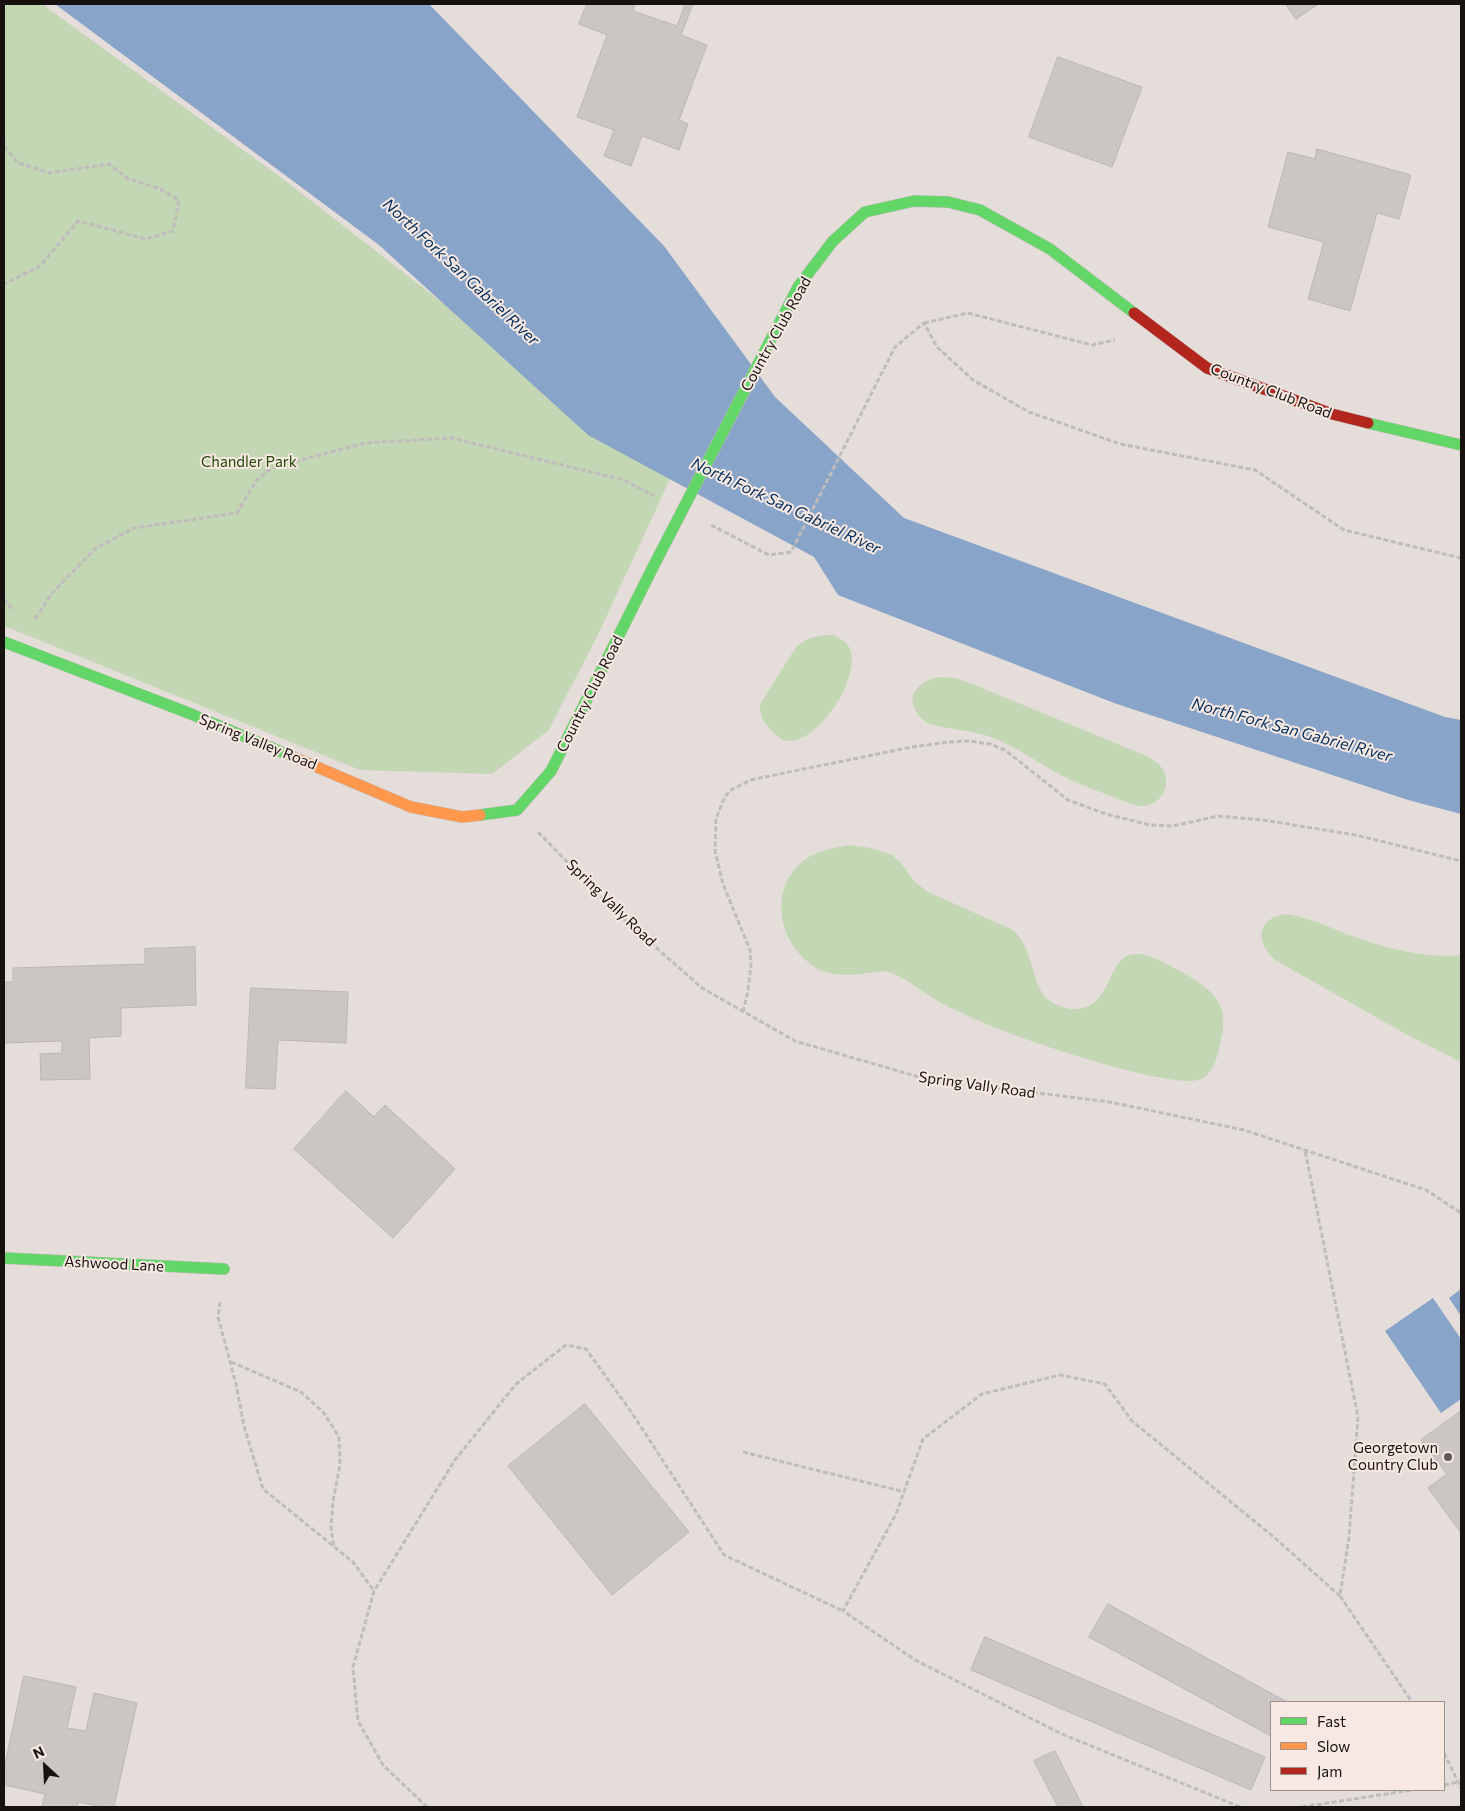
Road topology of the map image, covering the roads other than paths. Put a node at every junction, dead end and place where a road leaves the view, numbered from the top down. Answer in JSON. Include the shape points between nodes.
{"nodes":[{"id":1,"x":1461,"y":445,"type":"edge"},
{"id":2,"x":4,"y":642,"type":"edge"},
{"id":3,"x":517,"y":810,"type":"joint"},
{"id":4,"x":4,"y":1258,"type":"edge"},
{"id":5,"x":224,"y":1269,"type":"road end"}],
"edges":[{"from":1,"to":3,"type":"street","name":"Country Club Road","bridge":true,"via":[[1332,414],[1207,368],[1050,249],[980,210],[948,202],[914,201],[866,212],[833,241],[798,287],[551,771]]},
{"from":2,"to":3,"type":"street","name":"Spring Valley Road","via":[[191,714],[411,807],[462,817]]},
{"from":4,"to":5,"type":"street","name":"Ashwood Lane"}]}
